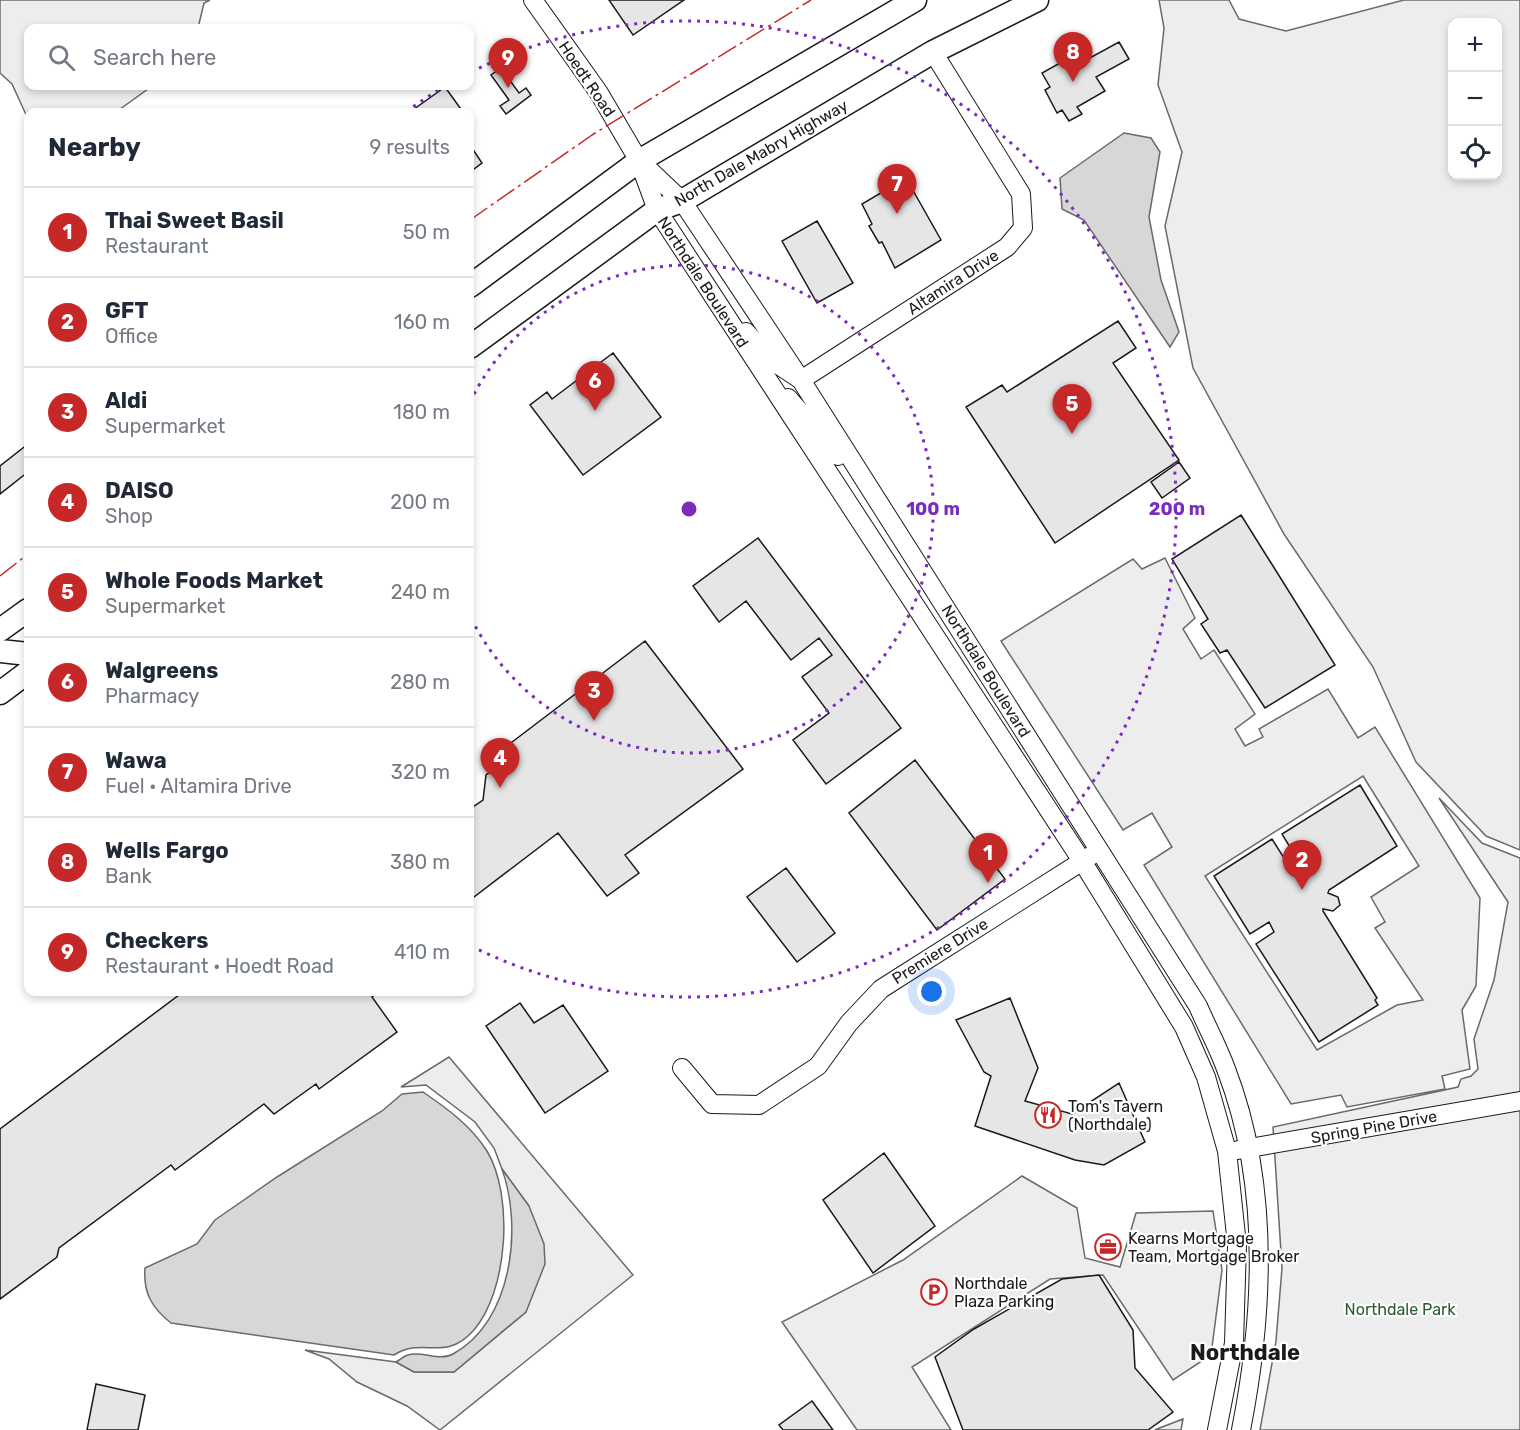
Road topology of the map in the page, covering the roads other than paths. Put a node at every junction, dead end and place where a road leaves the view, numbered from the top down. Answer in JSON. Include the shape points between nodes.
{"nodes":[{"id":1,"x":533,"y":0,"type":"edge"},
{"id":2,"x":915,"y":0,"type":"edge"},
{"id":3,"x":1037,"y":0,"type":"edge"},
{"id":4,"x":933,"y":52,"type":"junction"},
{"id":5,"x":639,"y":161,"type":"junction"},
{"id":6,"x":682,"y":201,"type":"junction"},
{"id":7,"x":657,"y":210,"type":"junction"},
{"id":8,"x":474,"y":283,"type":"edge"},
{"id":9,"x":715,"y":300,"type":"junction"},
{"id":10,"x":474,"y":344,"type":"edge"},
{"id":11,"x":801,"y":380,"type":"junction"},
{"id":12,"x":777,"y":396,"type":"junction"},
{"id":13,"x":872,"y":492,"type":"junction"},
{"id":14,"x":24,"y":613,"type":"edge"},
{"id":15,"x":956,"y":623,"type":"junction"},
{"id":16,"x":0,"y":630,"type":"edge"},
{"id":17,"x":935,"y":637,"type":"junction"},
{"id":18,"x":0,"y":651,"type":"edge"},
{"id":19,"x":24,"y":654,"type":"edge"},
{"id":20,"x":24,"y":675,"type":"edge"},
{"id":21,"x":0,"y":693,"type":"edge"},
{"id":22,"x":1100,"y":850,"type":"junction"},
{"id":23,"x":1082,"y":861,"type":"junction"},
{"id":24,"x":682,"y":1068,"type":"dead end"},
{"id":25,"x":1520,"y":1101,"type":"edge"},
{"id":26,"x":1249,"y":1150,"type":"junction"},
{"id":27,"x":1227,"y":1151,"type":"junction"},
{"id":28,"x":1217,"y":1430,"type":"edge"},
{"id":29,"x":1240,"y":1430,"type":"edge"}],
"edges":[{"from":1,"to":5,"type":"street","name":"Hoedt Road","via":[[599,93]]},
{"from":2,"to":5,"type":"main road"},
{"from":3,"to":4,"type":"main road","name":"North Dale Mabry Highway"},
{"from":4,"to":6,"type":"main road","name":"North Dale Mabry Highway"},
{"from":4,"to":11,"type":"street","name":"Altamira Drive","via":[[1021,194],[1023,228],[1007,247]]},
{"from":5,"to":6,"type":"street","name":"Northdale Boulevard"},
{"from":5,"to":7,"type":"street","name":"Northdale Boulevard"},
{"from":5,"to":8,"type":"main road"},
{"from":6,"to":7,"type":"main road","name":"North Dale Mabry Highway"},
{"from":6,"to":11,"type":"street","name":"Northdale Boulevard"},
{"from":7,"to":9,"type":"street","name":"Northdale Boulevard"},
{"from":7,"to":10,"type":"main road","name":"North Dale Mabry Highway"},
{"from":9,"to":11,"type":"street","via":[[771,360]]},
{"from":9,"to":12,"type":"street","name":"Northdale Boulevard"},
{"from":11,"to":13,"type":"street","name":"Northdale Boulevard"},
{"from":12,"to":13,"type":"street","via":[[785,396],[796,404]]},
{"from":12,"to":17,"type":"street","name":"Northdale Boulevard"},
{"from":13,"to":15,"type":"street","name":"Northdale Boulevard"},
{"from":14,"to":16,"type":"main road"},
{"from":15,"to":17,"type":"street"},
{"from":15,"to":22,"type":"street","name":"Northdale Boulevard"},
{"from":17,"to":23,"type":"street","name":"Northdale Boulevard"},
{"from":18,"to":19,"type":"main road"},
{"from":20,"to":21,"type":"main road"},
{"from":22,"to":23,"type":"street","name":"Premiere Drive"},
{"from":22,"to":26,"type":"street","name":"Northdale Boulevard","via":[[1198,1006],[1227,1069]]},
{"from":23,"to":24,"type":"street","name":"Premiere Drive","via":[[881,989],[849,1023],[818,1066],[759,1105],[712,1104]]},
{"from":23,"to":27,"type":"street","name":"Northdale Boulevard","via":[[1179,1016],[1206,1077]]},
{"from":25,"to":26,"type":"street","name":"Spring Pine Drive"},
{"from":26,"to":27,"type":"street","name":"Spring Pine Drive"},
{"from":26,"to":29,"type":"street","name":"Northdale Boulevard","via":[[1259,1244],[1256,1345]]},
{"from":27,"to":28,"type":"street","name":"Northdale Boulevard","via":[[1237,1245],[1234,1343]]}]}
